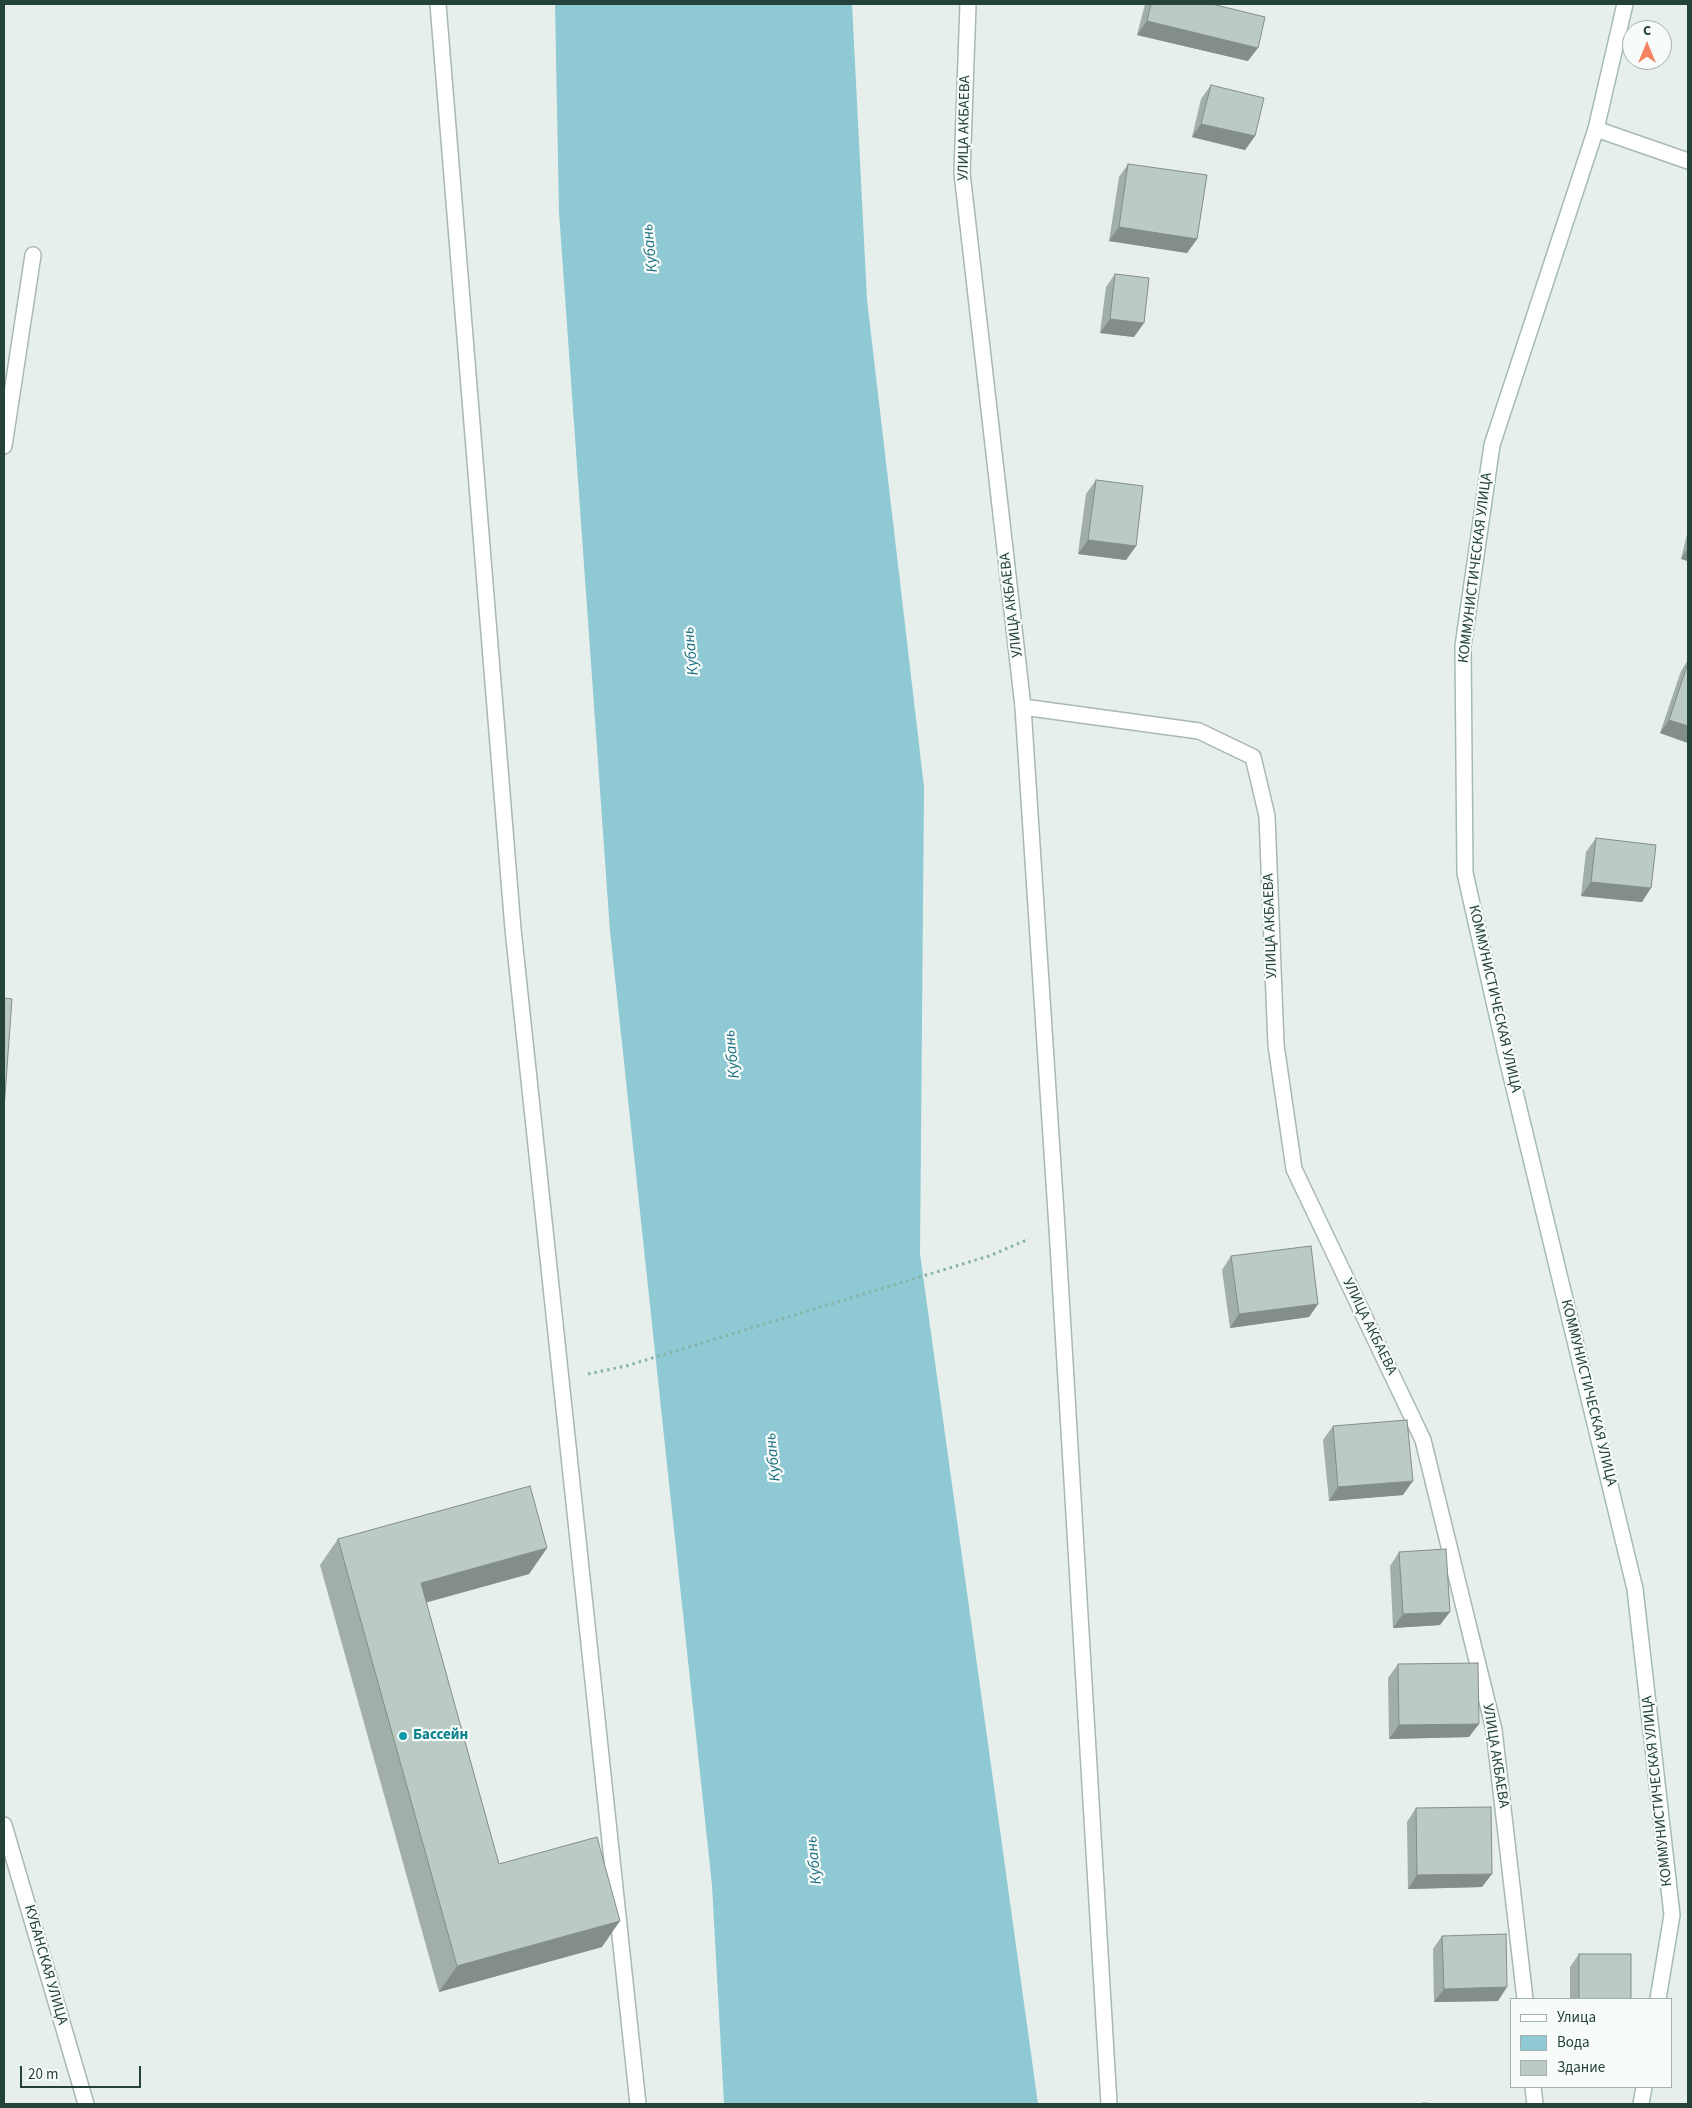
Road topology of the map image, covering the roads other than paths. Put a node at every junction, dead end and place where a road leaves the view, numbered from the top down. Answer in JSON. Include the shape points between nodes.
{"nodes":[{"id":1,"x":438,"y":4,"type":"edge"},
{"id":2,"x":968,"y":4,"type":"edge"},
{"id":3,"x":1625,"y":4,"type":"edge"},
{"id":4,"x":1596,"y":129,"type":"junction"},
{"id":5,"x":1688,"y":162,"type":"edge"},
{"id":6,"x":33,"y":255,"type":"dead end"},
{"id":7,"x":4,"y":446,"type":"edge"},
{"id":8,"x":1023,"y":707,"type":"junction"},
{"id":9,"x":4,"y":1825,"type":"edge"},
{"id":10,"x":1525,"y":1998,"type":"edge"},
{"id":11,"x":1658,"y":1998,"type":"edge"},
{"id":12,"x":1533,"y":2088,"type":"edge"},
{"id":13,"x":1644,"y":2088,"type":"edge"},
{"id":14,"x":86,"y":2104,"type":"edge"},
{"id":15,"x":638,"y":2104,"type":"edge"},
{"id":16,"x":1109,"y":2104,"type":"edge"},
{"id":17,"x":1535,"y":2104,"type":"edge"},
{"id":18,"x":1641,"y":2104,"type":"edge"}],
"edges":[{"from":1,"to":15,"type":"street","via":[[513,929]]},
{"from":2,"to":8,"type":"street","name":"УЛИЦА АКБАЕВА","via":[[962,174]]},
{"from":3,"to":4,"type":"street","name":"КОММУНИСТИЧЕСКАЯ УЛИЦА"},
{"from":4,"to":5,"type":"street"},
{"from":4,"to":11,"type":"street","name":"КОММУНИСТИЧЕСКАЯ УЛИЦА","via":[[1492,445],[1463,646],[1465,873],[1635,1589],[1672,1915]]},
{"from":6,"to":7,"type":"street"},
{"from":8,"to":10,"type":"street","name":"УЛИЦА АКБАЕВА","via":[[1199,731],[1253,757],[1267,816],[1276,1045],[1294,1169],[1423,1440],[1494,1730]]},
{"from":8,"to":16,"type":"street"},
{"from":9,"to":14,"type":"street","name":"КУБАНСКАЯ УЛИЦА"},
{"from":12,"to":17,"type":"street"},
{"from":13,"to":18,"type":"street"}]}
